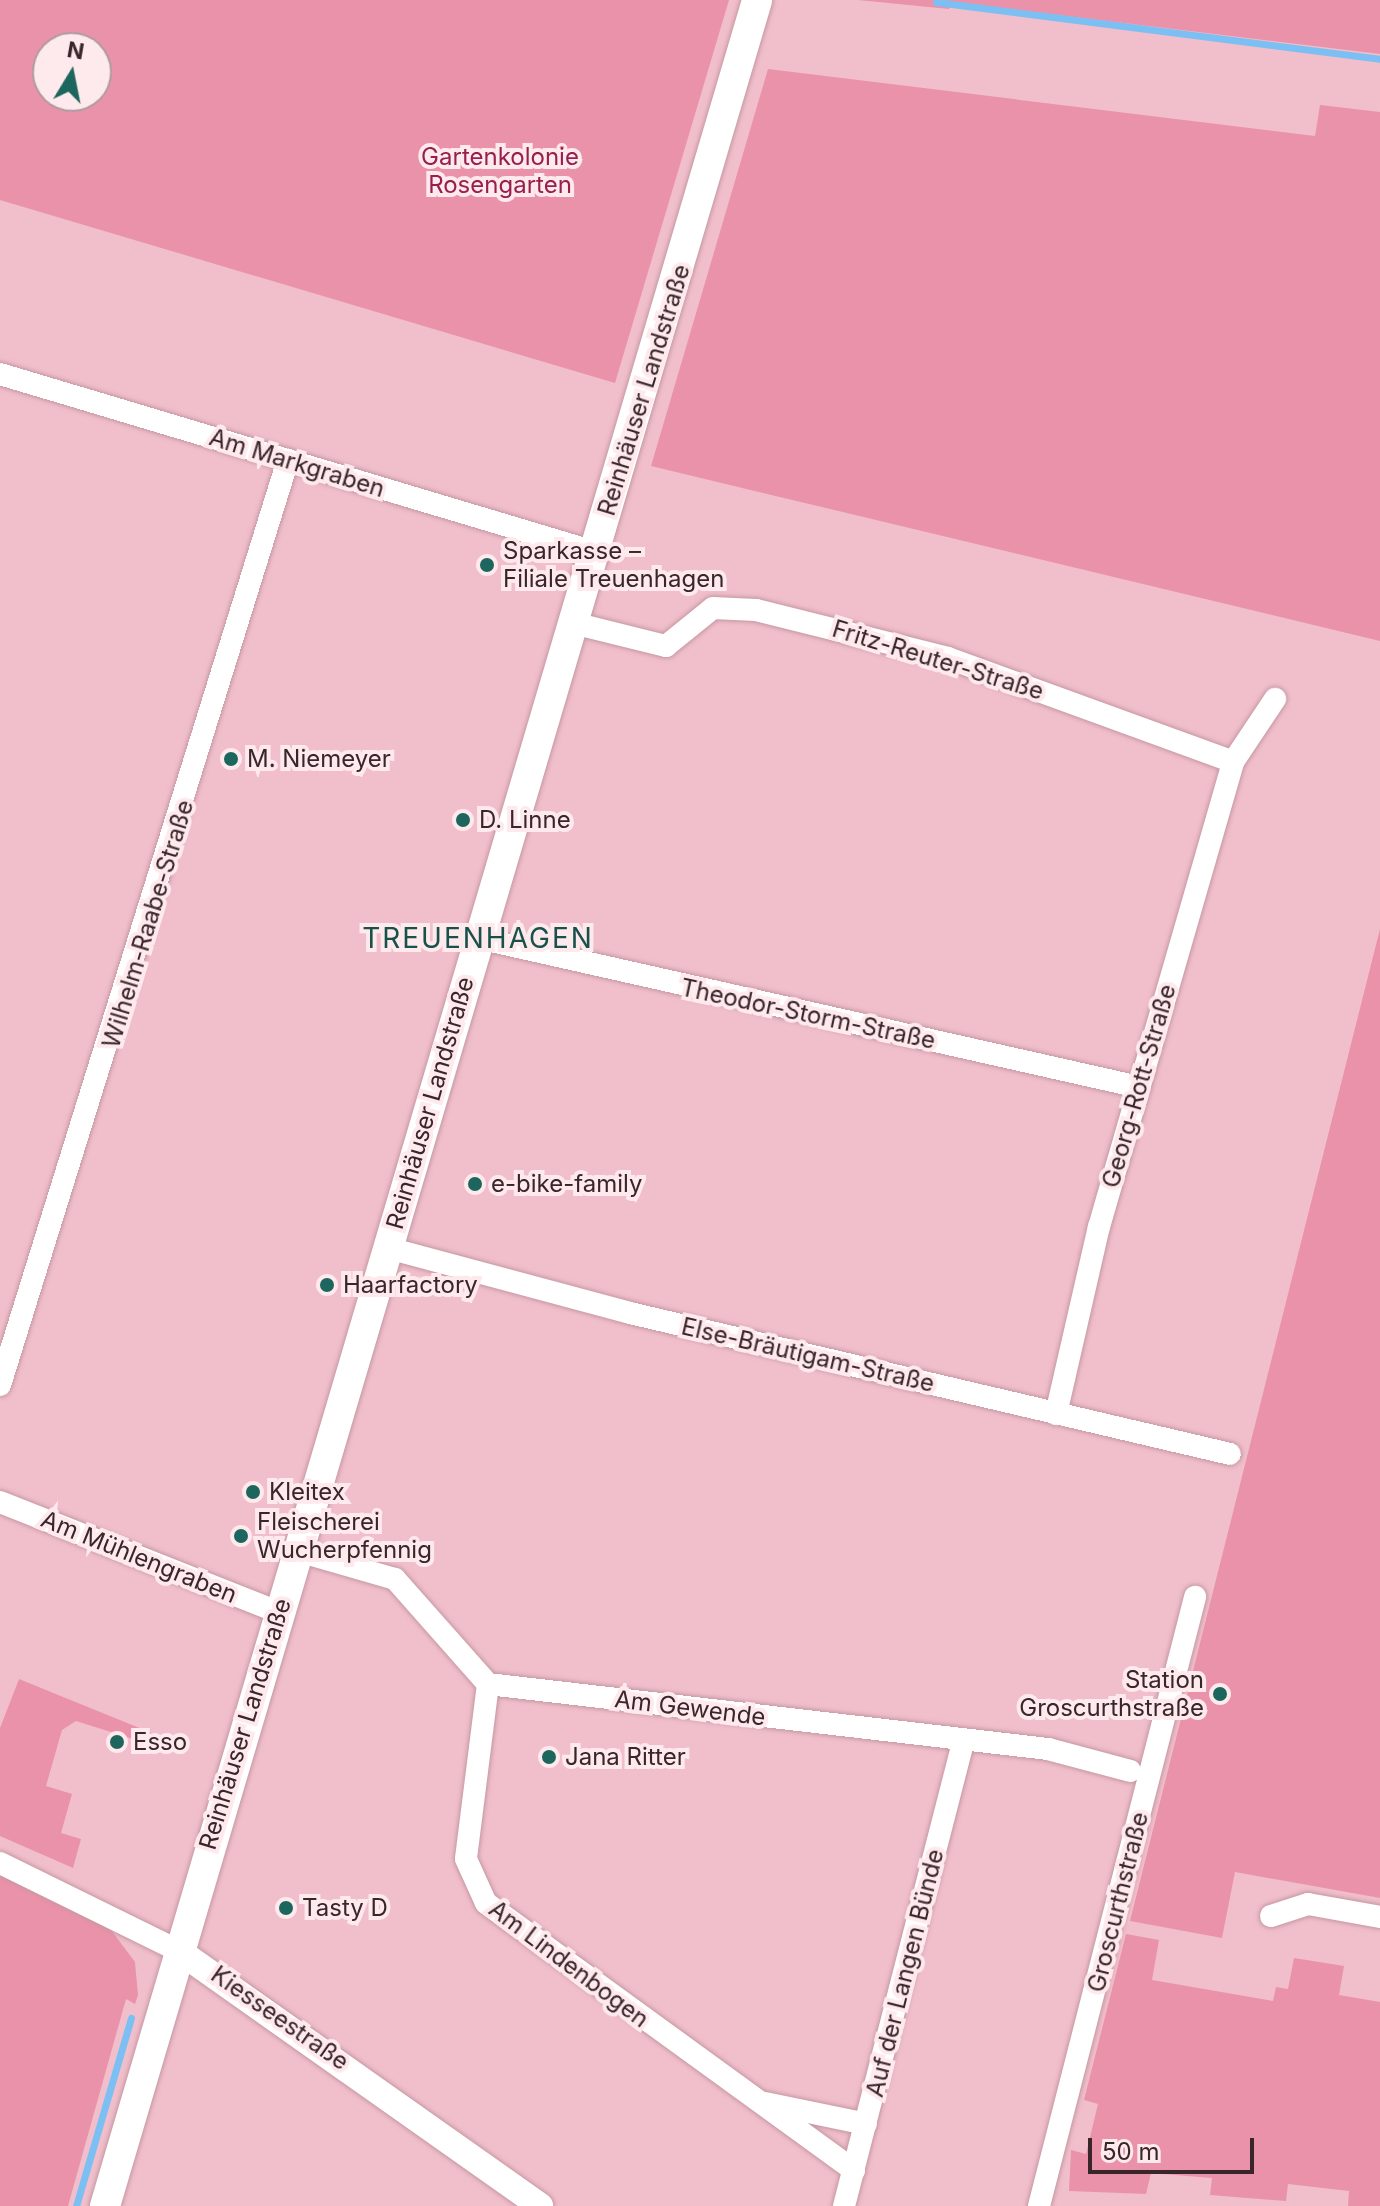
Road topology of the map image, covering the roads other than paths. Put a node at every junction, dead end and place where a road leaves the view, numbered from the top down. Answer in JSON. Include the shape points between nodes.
{"nodes":[{"id":1,"x":757,"y":0,"type":"edge"},
{"id":2,"x":1,"y":377,"type":"edge"},
{"id":3,"x":288,"y":460,"type":"junction"},
{"id":4,"x":595,"y":552,"type":"junction"},
{"id":5,"x":573,"y":623,"type":"junction"},
{"id":6,"x":1275,"y":699,"type":"dead end"},
{"id":7,"x":1233,"y":762,"type":"junction"},
{"id":8,"x":478,"y":938,"type":"junction"},
{"id":9,"x":1139,"y":1087,"type":"junction"},
{"id":10,"x":388,"y":1248,"type":"junction"},
{"id":11,"x":0,"y":1385,"type":"edge"},
{"id":12,"x":1056,"y":1414,"type":"junction"},
{"id":13,"x":1230,"y":1454,"type":"dead end"},
{"id":14,"x":0,"y":1502,"type":"edge"},
{"id":15,"x":298,"y":1551,"type":"junction"},
{"id":16,"x":1195,"y":1597,"type":"dead end"},
{"id":17,"x":278,"y":1612,"type":"junction"},
{"id":18,"x":488,"y":1684,"type":"junction"},
{"id":19,"x":964,"y":1740,"type":"junction"},
{"id":20,"x":1130,"y":1771,"type":"dead end"},
{"id":21,"x":0,"y":1863,"type":"edge"},
{"id":22,"x":1271,"y":1916,"type":"dead end"},
{"id":23,"x":1380,"y":1917,"type":"edge"},
{"id":24,"x":179,"y":1951,"type":"junction"},
{"id":25,"x":756,"y":2101,"type":"junction"},
{"id":26,"x":866,"y":2124,"type":"junction"},
{"id":27,"x":854,"y":2170,"type":"junction"},
{"id":28,"x":105,"y":2206,"type":"edge"},
{"id":29,"x":540,"y":2206,"type":"edge"},
{"id":30,"x":844,"y":2206,"type":"edge"},
{"id":31,"x":1039,"y":2206,"type":"edge"}],
"edges":[{"from":1,"to":4,"type":"main road","name":"Reinhäuser Landstraße"},
{"from":2,"to":3,"type":"street","name":"Am Markgraben"},
{"from":3,"to":4,"type":"street","name":"Am Markgraben"},
{"from":3,"to":11,"type":"street","name":"Wilhelm-Raabe-Straße"},
{"from":4,"to":5,"type":"main road","name":"Reinhäuser Landstraße"},
{"from":5,"to":7,"type":"street","name":"Fritz-Reuter-Straße","via":[[666,646],[713,608],[756,610],[948,658]]},
{"from":5,"to":8,"type":"main road","name":"Reinhäuser Landstraße"},
{"from":6,"to":7,"type":"street"},
{"from":7,"to":9,"type":"street","name":"Georg-Rott-Straße"},
{"from":8,"to":9,"type":"street","name":"Theodor-Storm-Straße"},
{"from":8,"to":10,"type":"main road","name":"Reinhäuser Landstraße"},
{"from":9,"to":12,"type":"street","name":"Georg-Rott-Straße"},
{"from":10,"to":12,"type":"street","name":"Else-Bräutigam-Straße"},
{"from":10,"to":15,"type":"main road","name":"Reinhäuser Landstraße"},
{"from":12,"to":13,"type":"street","name":"Else-Bräutigam-Straße"},
{"from":14,"to":17,"type":"street","name":"Am Mühlengraben"},
{"from":15,"to":17,"type":"main road","name":"Reinhäuser Landstraße"},
{"from":15,"to":18,"type":"street","via":[[395,1579]]},
{"from":16,"to":31,"type":"street","name":"Groscurthstraße"},
{"from":17,"to":24,"type":"main road","name":"Reinhäuser Landstraße"},
{"from":18,"to":19,"type":"street","name":"Am Gewende"},
{"from":18,"to":25,"type":"street","name":"Am Lindenbogen","via":[[466,1859],[472,1885],[518,1932]]},
{"from":19,"to":20,"type":"street","name":"Am Gewende","via":[[1048,1749]]},
{"from":19,"to":26,"type":"street","name":"Auf der Langen Bünde"},
{"from":21,"to":24,"type":"street","name":"Kiesseestraße"},
{"from":22,"to":23,"type":"street","via":[[1308,1904]]},
{"from":24,"to":28,"type":"main road","name":"Reinhäuser Landstraße"},
{"from":24,"to":29,"type":"street","name":"Kiesseestraße"},
{"from":25,"to":26,"type":"street","name":"Am Lindenbogen"},
{"from":25,"to":27,"type":"street","name":"Am Lindenbogen"},
{"from":26,"to":27,"type":"street","name":"Auf der Langen Bünde"},
{"from":27,"to":30,"type":"street","name":"Auf der Langen Bünde"}]}
